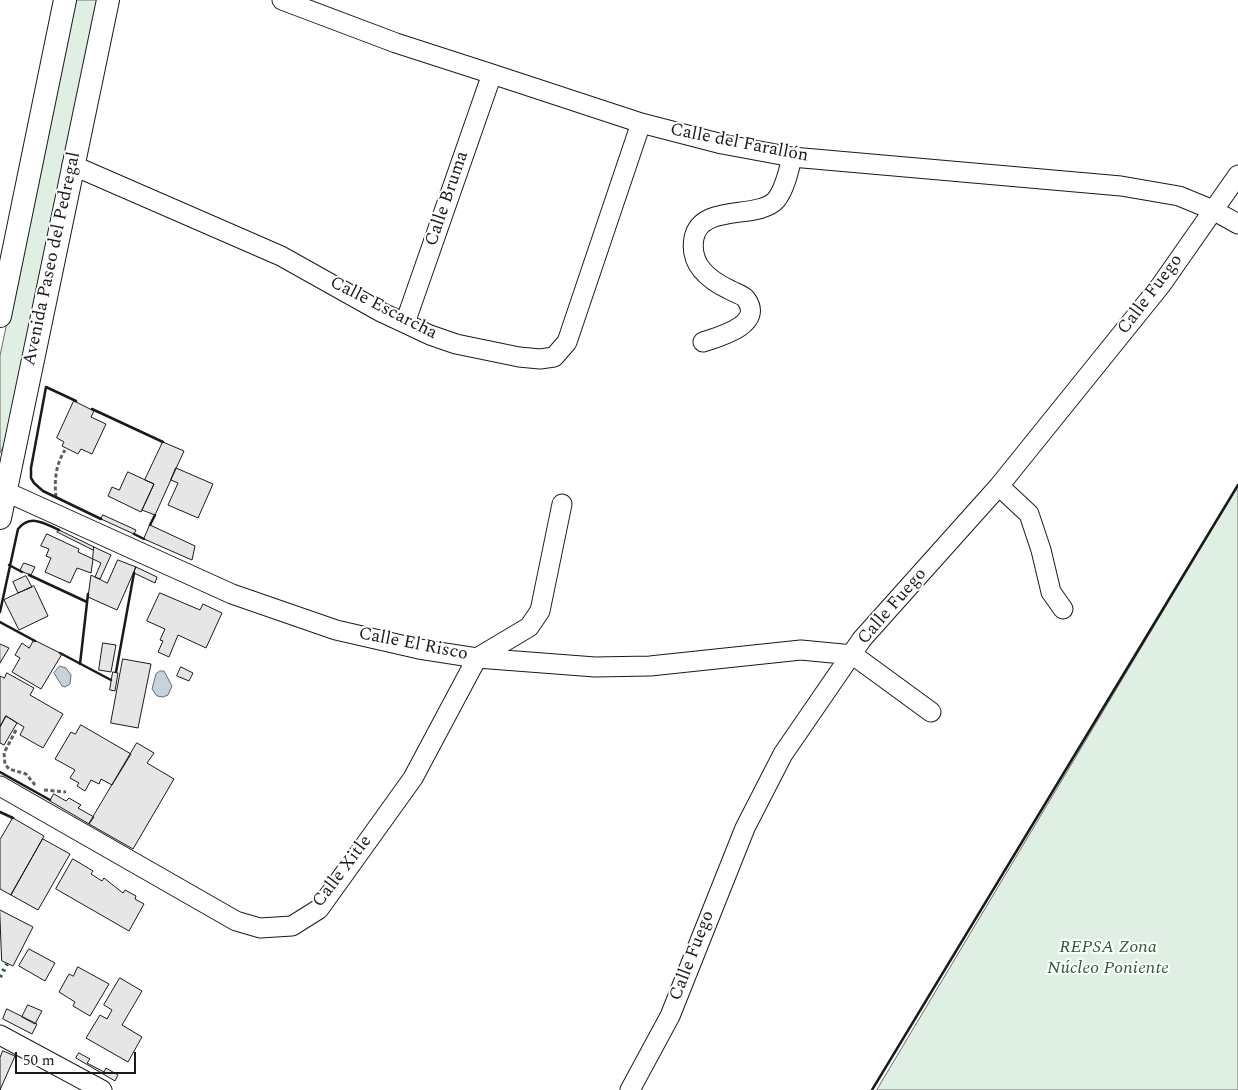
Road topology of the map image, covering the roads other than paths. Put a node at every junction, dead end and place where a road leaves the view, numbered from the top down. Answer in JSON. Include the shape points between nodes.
{"nodes":[{"id":1,"x":66,"y":0,"type":"edge"},
{"id":2,"x":108,"y":0,"type":"edge"},
{"id":3,"x":282,"y":0,"type":"edge"},
{"id":4,"x":492,"y":74,"type":"junction"},
{"id":5,"x":642,"y":123,"type":"junction"},
{"id":6,"x":792,"y":157,"type":"junction"},
{"id":7,"x":72,"y":165,"type":"junction"},
{"id":8,"x":1238,"y":175,"type":"edge"},
{"id":9,"x":1213,"y":210,"type":"junction"},
{"id":10,"x":1238,"y":224,"type":"edge"},
{"id":11,"x":0,"y":316,"type":"edge"},
{"id":12,"x":405,"y":323,"type":"junction"},
{"id":13,"x":703,"y":342,"type":"dead end"},
{"id":14,"x":999,"y":486,"type":"junction"},
{"id":15,"x":3,"y":490,"type":"edge"},
{"id":16,"x":562,"y":504,"type":"dead end"},
{"id":17,"x":0,"y":518,"type":"edge"},
{"id":18,"x":1063,"y":609,"type":"dead end"},
{"id":19,"x":854,"y":654,"type":"junction"},
{"id":20,"x":477,"y":658,"type":"junction"},
{"id":21,"x":931,"y":712,"type":"dead end"},
{"id":22,"x":0,"y":786,"type":"edge"},
{"id":23,"x":0,"y":1035,"type":"edge"},
{"id":24,"x":102,"y":1090,"type":"edge"},
{"id":25,"x":630,"y":1090,"type":"edge"}],
"edges":[{"from":1,"to":11,"type":"main road"},
{"from":2,"to":7,"type":"main road","name":"Avenida Paseo del Pedregal"},
{"from":3,"to":4,"type":"street","name":"Calle del Farallón","via":[[396,43]]},
{"from":4,"to":5,"type":"street","name":"Calle del Farallón"},
{"from":4,"to":12,"type":"street","name":"Calle Bruma"},
{"from":5,"to":6,"type":"street","name":"Calle del Farallón","via":[[722,144]]},
{"from":5,"to":12,"type":"street","name":"Calle Escarcha","via":[[567,342],[554,357],[519,358],[456,344]]},
{"from":6,"to":9,"type":"street","name":"Calle del Farallón","via":[[1121,186],[1179,196]]},
{"from":6,"to":13,"type":"street","via":[[776,200],[758,210],[724,213],[704,223],[694,237],[697,265],[706,275],[746,298],[750,308],[745,324]]},
{"from":7,"to":12,"type":"street","name":"Calle Escarcha","via":[[281,256]]},
{"from":7,"to":15,"type":"main road","name":"Avenida Paseo del Pedregal"},
{"from":8,"to":9,"type":"street","name":"Calle Fuego"},
{"from":9,"to":10,"type":"street","name":"Calle del Farallón"},
{"from":9,"to":14,"type":"street","name":"Calle Fuego","via":[[1161,285]]},
{"from":14,"to":18,"type":"street","via":[[1030,514],[1051,592]]},
{"from":14,"to":19,"type":"street","name":"Calle Fuego","via":[[862,639]]},
{"from":15,"to":17,"type":"main road","name":"Avenida Paseo del Pedregal"},
{"from":15,"to":20,"type":"street","name":"Calle El Risco","via":[[232,594],[336,630]]},
{"from":16,"to":20,"type":"street","via":[[540,611],[529,627]]},
{"from":19,"to":20,"type":"street","name":"Calle El Risco","via":[[801,650],[650,666],[595,667]]},
{"from":19,"to":21,"type":"street"},
{"from":19,"to":25,"type":"street","name":"Calle Fuego","via":[[783,754],[745,828],[670,1016]]},
{"from":20,"to":22,"type":"street","name":"Calle Xitle","via":[[413,778],[319,909],[292,926],[260,928],[236,921]]},
{"from":23,"to":24,"type":"street"}]}
